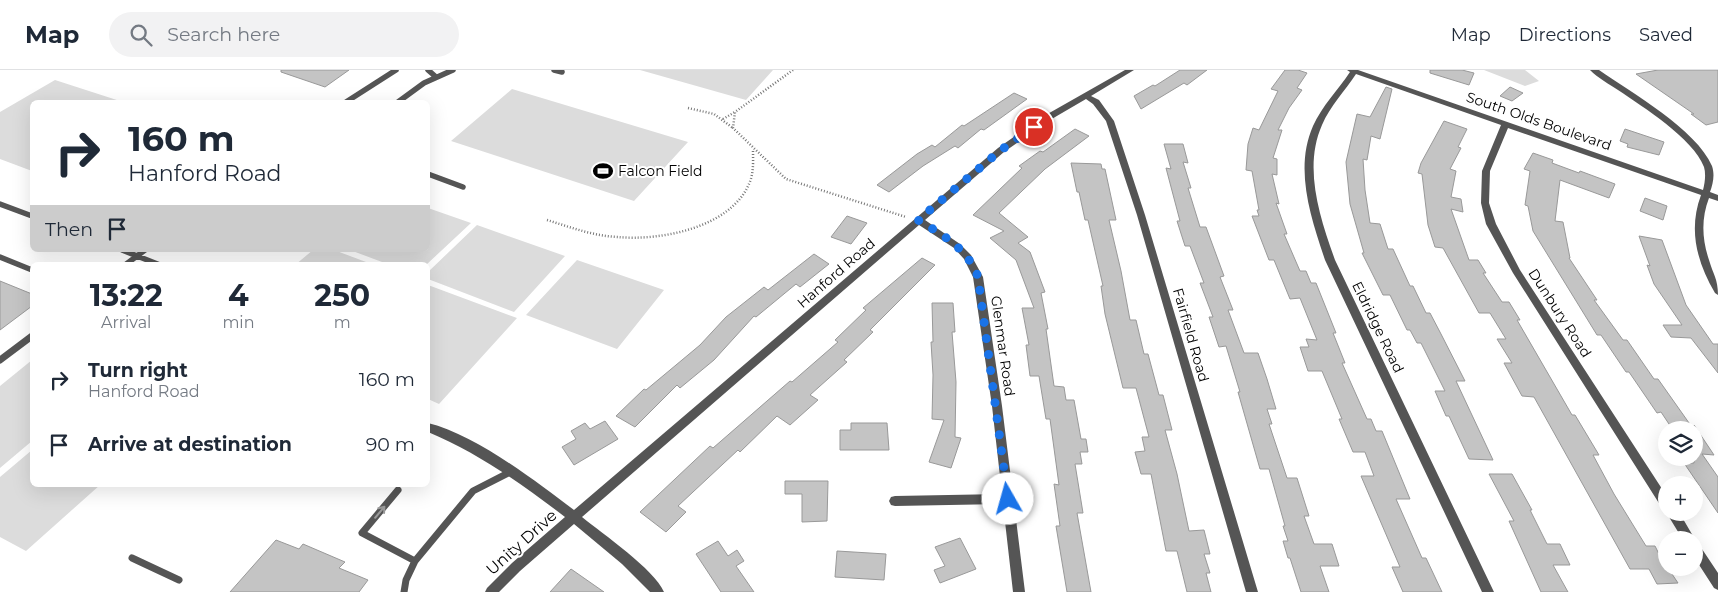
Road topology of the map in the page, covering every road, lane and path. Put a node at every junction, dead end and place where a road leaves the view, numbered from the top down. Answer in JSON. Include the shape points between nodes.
{"nodes":[{"id":1,"x":396,"y":70,"type":"edge"},
{"id":2,"x":428,"y":70,"type":"edge"},
{"id":3,"x":453,"y":70,"type":"edge"},
{"id":4,"x":554,"y":70,"type":"edge"},
{"id":5,"x":793,"y":70,"type":"edge"},
{"id":6,"x":1130,"y":70,"type":"edge"},
{"id":7,"x":1594,"y":70,"type":"edge"},
{"id":8,"x":1354,"y":71,"type":"edge"},
{"id":9,"x":562,"y":72,"type":"dead end"},
{"id":10,"x":436,"y":77,"type":"junction"},
{"id":11,"x":1085,"y":95,"type":"junction"},
{"id":12,"x":349,"y":100,"type":"edge"},
{"id":13,"x":401,"y":100,"type":"edge"},
{"id":14,"x":688,"y":108,"type":"dead end"},
{"id":15,"x":735,"y":112,"type":"junction"},
{"id":16,"x":723,"y":119,"type":"junction"},
{"id":17,"x":1506,"y":124,"type":"junction"},
{"id":18,"x":733,"y":128,"type":"junction"},
{"id":19,"x":752,"y":149,"type":"junction"},
{"id":20,"x":430,"y":175,"type":"edge"},
{"id":21,"x":463,"y":187,"type":"dead end"},
{"id":22,"x":1705,"y":194,"type":"junction"},
{"id":23,"x":1718,"y":198,"type":"edge"},
{"id":24,"x":0,"y":204,"type":"edge"},
{"id":25,"x":30,"y":215,"type":"edge"},
{"id":26,"x":547,"y":220,"type":"dead end"},
{"id":27,"x":918,"y":220,"type":"junction"},
{"id":28,"x":127,"y":252,"type":"edge"},
{"id":29,"x":142,"y":252,"type":"edge"},
{"id":30,"x":0,"y":256,"type":"edge"},
{"id":31,"x":137,"y":256,"type":"junction"},
{"id":32,"x":129,"y":262,"type":"edge"},
{"id":33,"x":152,"y":262,"type":"edge"},
{"id":34,"x":30,"y":269,"type":"edge"},
{"id":35,"x":1718,"y":291,"type":"edge"},
{"id":36,"x":30,"y":338,"type":"edge"},
{"id":37,"x":0,"y":360,"type":"edge"},
{"id":38,"x":430,"y":428,"type":"edge"},
{"id":39,"x":510,"y":472,"type":"junction"},
{"id":40,"x":398,"y":490,"type":"dead end"},
{"id":41,"x":1658,"y":492,"type":"edge"},
{"id":42,"x":1008,"y":499,"type":"junction"},
{"id":43,"x":895,"y":501,"type":"dead end"},
{"id":44,"x":574,"y":517,"type":"junction"},
{"id":45,"x":132,"y":558,"type":"dead end"},
{"id":46,"x":415,"y":561,"type":"junction"},
{"id":47,"x":1703,"y":561,"type":"edge"},
{"id":48,"x":179,"y":580,"type":"dead end"},
{"id":49,"x":1718,"y":584,"type":"edge"},
{"id":50,"x":404,"y":592,"type":"edge"},
{"id":51,"x":491,"y":592,"type":"edge"},
{"id":52,"x":658,"y":592,"type":"edge"},
{"id":53,"x":1019,"y":592,"type":"edge"},
{"id":54,"x":1252,"y":592,"type":"edge"},
{"id":55,"x":1488,"y":592,"type":"edge"}],
"edges":[{"from":1,"to":12,"type":"lane"},
{"from":2,"to":10,"type":"lane"},
{"from":3,"to":10,"type":"lane"},
{"from":4,"to":9,"type":"lane"},
{"from":5,"to":15,"type":"path"},
{"from":6,"to":11,"type":"street","name":"Hanford Road"},
{"from":7,"to":22,"type":"street","via":[[1672,126],[1699,151],[1709,169],[1710,182]]},
{"from":8,"to":17,"type":"street","name":"South Olds Boulevard"},
{"from":8,"to":55,"type":"street","name":"Eldridge Road","via":[[1327,108],[1312,141],[1310,186],[1315,214],[1330,260]]},
{"from":10,"to":13,"type":"lane"},
{"from":11,"to":27,"type":"street","name":"Hanford Road","via":[[1001,150]]},
{"from":11,"to":54,"type":"street","name":"Fairfield Road","via":[[1096,102],[1110,121],[1141,214]]},
{"from":14,"to":16,"type":"path"},
{"from":15,"to":16,"type":"path"},
{"from":15,"to":18,"type":"path"},
{"from":16,"to":18,"type":"path"},
{"from":17,"to":22,"type":"street","name":"South Olds Boulevard"},
{"from":17,"to":41,"type":"street","name":"Dunbury Road","via":[[1486,171],[1484,197],[1491,224],[1516,271]]},
{"from":18,"to":19,"type":"path"},
{"from":19,"to":26,"type":"path","via":[[754,167],[748,186],[737,201],[700,226],[664,236],[622,238],[598,235]]},
{"from":19,"to":27,"type":"path","via":[[786,179]]},
{"from":20,"to":21,"type":"lane"},
{"from":22,"to":23,"type":"street","name":"South Olds Boulevard"},
{"from":22,"to":35,"type":"street","via":[[1700,213],[1699,241],[1704,263]]},
{"from":24,"to":25,"type":"lane"},
{"from":27,"to":42,"type":"street","name":"Glenmar Road","via":[[957,246],[968,257],[978,277]]},
{"from":27,"to":44,"type":"street","name":"Hanford Road"},
{"from":28,"to":31,"type":"lane"},
{"from":29,"to":31,"type":"lane"},
{"from":30,"to":34,"type":"lane"},
{"from":31,"to":32,"type":"lane"},
{"from":31,"to":33,"type":"lane"},
{"from":36,"to":37,"type":"lane"},
{"from":38,"to":39,"type":"street","via":[[466,444]]},
{"from":39,"to":44,"type":"street"},
{"from":39,"to":46,"type":"lane","via":[[473,491]]},
{"from":46,"to":40,"type":"lane","one_way":true,"via":[[362,534]]},
{"from":42,"to":43,"type":"street"},
{"from":42,"to":53,"type":"street","name":"Glenmar Road"},
{"from":44,"to":51,"type":"street","name":"Unity Drive"},
{"from":44,"to":52,"type":"street","via":[[629,562]]},
{"from":45,"to":48,"type":"lane"},
{"from":46,"to":50,"type":"lane"},
{"from":47,"to":49,"type":"street"}]}
